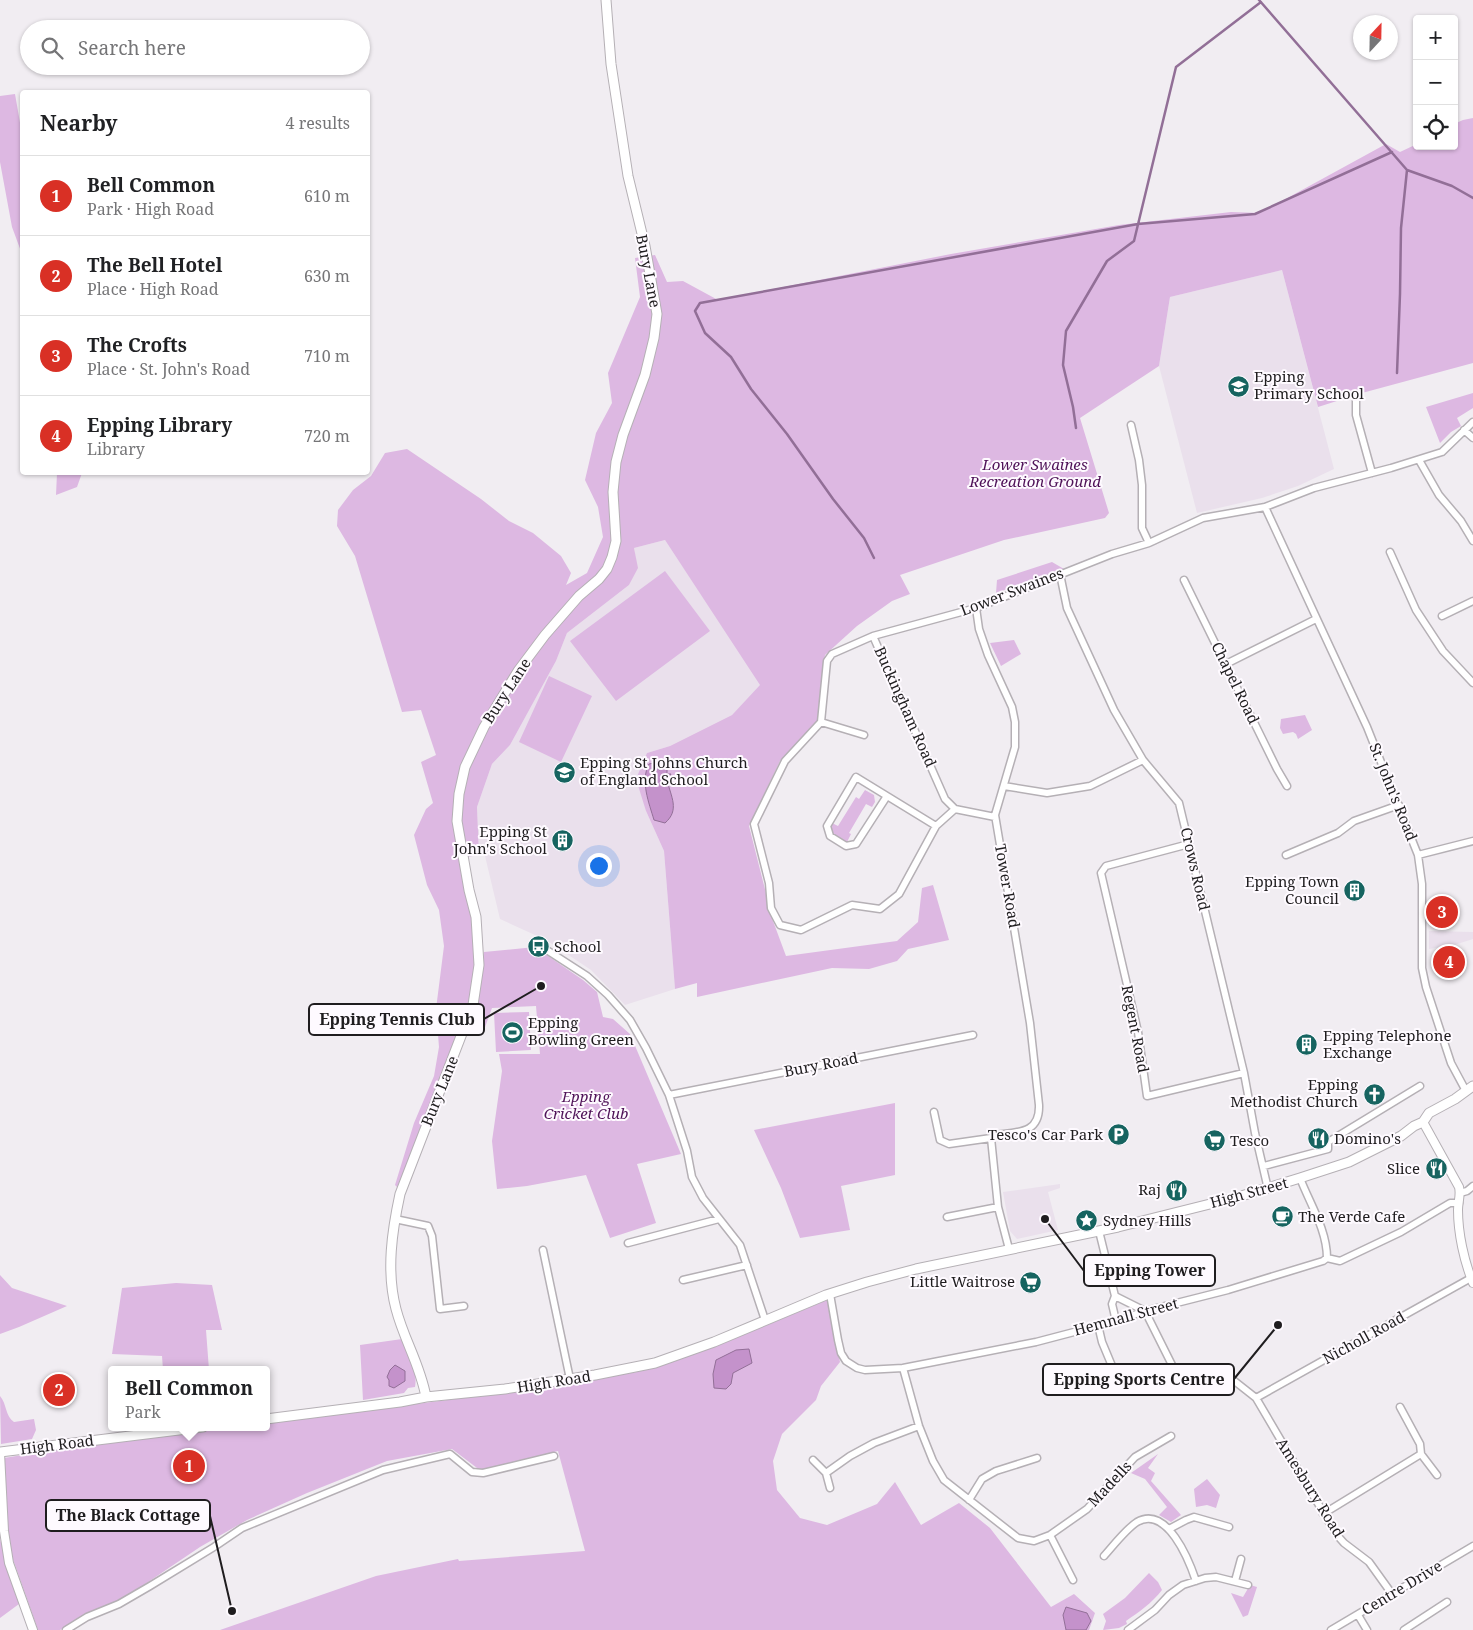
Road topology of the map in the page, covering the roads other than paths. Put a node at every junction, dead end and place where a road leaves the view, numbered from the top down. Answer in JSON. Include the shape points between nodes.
{"nodes":[{"id":1,"x":606,"y":0,"type":"edge"},
{"id":2,"x":1356,"y":401,"type":"dead end"},
{"id":3,"x":1473,"y":422,"type":"edge"},
{"id":4,"x":1131,"y":425,"type":"dead end"},
{"id":5,"x":1464,"y":430,"type":"junction"},
{"id":6,"x":1473,"y":438,"type":"edge"},
{"id":7,"x":1419,"y":460,"type":"junction"},
{"id":8,"x":1372,"y":473,"type":"junction"},
{"id":9,"x":1265,"y":507,"type":"junction"},
{"id":10,"x":1473,"y":541,"type":"edge"},
{"id":11,"x":1149,"y":543,"type":"junction"},
{"id":12,"x":1390,"y":552,"type":"dead end"},
{"id":13,"x":1060,"y":574,"type":"junction"},
{"id":14,"x":1184,"y":580,"type":"dead end"},
{"id":15,"x":1473,"y":601,"type":"edge"},
{"id":16,"x":976,"y":608,"type":"junction"},
{"id":17,"x":1442,"y":616,"type":"dead end"},
{"id":18,"x":1316,"y":619,"type":"junction"},
{"id":19,"x":873,"y":636,"type":"junction"},
{"id":20,"x":1226,"y":664,"type":"junction"},
{"id":21,"x":1473,"y":684,"type":"edge"},
{"id":22,"x":821,"y":722,"type":"junction"},
{"id":23,"x":864,"y":735,"type":"dead end"},
{"id":24,"x":1143,"y":760,"type":"junction"},
{"id":25,"x":1004,"y":786,"type":"junction"},
{"id":26,"x":1287,"y":786,"type":"dead end"},
{"id":27,"x":887,"y":796,"type":"junction"},
{"id":28,"x":1398,"y":805,"type":"junction"},
{"id":29,"x":955,"y":809,"type":"junction"},
{"id":30,"x":996,"y":817,"type":"junction"},
{"id":31,"x":936,"y":826,"type":"junction"},
{"id":32,"x":1473,"y":841,"type":"edge"},
{"id":33,"x":1189,"y":844,"type":"junction"},
{"id":34,"x":1286,"y":854,"type":"dead end"},
{"id":35,"x":1418,"y":855,"type":"junction"},
{"id":36,"x":539,"y":945,"type":"dead end"},
{"id":37,"x":973,"y":1035,"type":"dead end"},
{"id":38,"x":1244,"y":1073,"type":"junction"},
{"id":39,"x":1420,"y":1086,"type":"dead end"},
{"id":40,"x":1469,"y":1089,"type":"edge"},
{"id":41,"x":669,"y":1095,"type":"junction"},
{"id":42,"x":934,"y":1112,"type":"dead end"},
{"id":43,"x":1423,"y":1122,"type":"junction"},
{"id":44,"x":991,"y":1138,"type":"junction"},
{"id":45,"x":1264,"y":1166,"type":"junction"},
{"id":46,"x":1300,"y":1178,"type":"junction"},
{"id":47,"x":1473,"y":1186,"type":"edge"},
{"id":48,"x":1268,"y":1188,"type":"junction"},
{"id":49,"x":1460,"y":1193,"type":"junction"},
{"id":50,"x":1459,"y":1203,"type":"junction"},
{"id":51,"x":998,"y":1208,"type":"junction"},
{"id":52,"x":947,"y":1217,"type":"dead end"},
{"id":53,"x":395,"y":1219,"type":"junction"},
{"id":54,"x":720,"y":1219,"type":"junction"},
{"id":55,"x":1099,"y":1231,"type":"junction"},
{"id":56,"x":628,"y":1243,"type":"dead end"},
{"id":57,"x":1009,"y":1249,"type":"junction"},
{"id":58,"x":543,"y":1250,"type":"dead end"},
{"id":59,"x":1327,"y":1258,"type":"junction"},
{"id":60,"x":747,"y":1265,"type":"junction"},
{"id":61,"x":683,"y":1280,"type":"dead end"},
{"id":62,"x":1472,"y":1281,"type":"edge"},
{"id":63,"x":830,"y":1294,"type":"junction"},
{"id":64,"x":1115,"y":1296,"type":"junction"},
{"id":65,"x":464,"y":1306,"type":"dead end"},
{"id":66,"x":1145,"y":1311,"type":"junction"},
{"id":67,"x":765,"y":1320,"type":"junction"},
{"id":68,"x":1116,"y":1321,"type":"junction"},
{"id":69,"x":1098,"y":1325,"type":"junction"},
{"id":70,"x":903,"y":1368,"type":"junction"},
{"id":71,"x":1223,"y":1372,"type":"dead end"},
{"id":72,"x":1177,"y":1375,"type":"dead end"},
{"id":73,"x":570,"y":1379,"type":"junction"},
{"id":74,"x":1093,"y":1388,"type":"dead end"},
{"id":75,"x":426,"y":1396,"type":"junction"},
{"id":76,"x":1256,"y":1398,"type":"junction"},
{"id":77,"x":1400,"y":1407,"type":"dead end"},
{"id":78,"x":270,"y":1419,"type":"edge"},
{"id":79,"x":919,"y":1426,"type":"junction"},
{"id":80,"x":172,"y":1431,"type":"edge"},
{"id":81,"x":1171,"y":1436,"type":"dead end"},
{"id":82,"x":0,"y":1453,"type":"edge"},
{"id":83,"x":1421,"y":1454,"type":"junction"},
{"id":84,"x":554,"y":1456,"type":"dead end"},
{"id":85,"x":1037,"y":1458,"type":"dead end"},
{"id":86,"x":813,"y":1460,"type":"dead end"},
{"id":87,"x":826,"y":1473,"type":"junction"},
{"id":88,"x":1437,"y":1475,"type":"dead end"},
{"id":89,"x":830,"y":1488,"type":"dead end"},
{"id":90,"x":968,"y":1500,"type":"junction"},
{"id":91,"x":1323,"y":1514,"type":"junction"},
{"id":92,"x":1229,"y":1527,"type":"dead end"},
{"id":93,"x":1169,"y":1529,"type":"junction"},
{"id":94,"x":1050,"y":1535,"type":"junction"},
{"id":95,"x":1473,"y":1546,"type":"edge"},
{"id":96,"x":1104,"y":1556,"type":"dead end"},
{"id":97,"x":1242,"y":1559,"type":"dead end"},
{"id":98,"x":1073,"y":1580,"type":"dead end"},
{"id":99,"x":1196,"y":1581,"type":"junction"},
{"id":100,"x":1235,"y":1581,"type":"junction"},
{"id":101,"x":1248,"y":1586,"type":"dead end"},
{"id":102,"x":1392,"y":1594,"type":"junction"},
{"id":103,"x":1447,"y":1602,"type":"dead end"},
{"id":104,"x":1358,"y":1615,"type":"junction"},
{"id":105,"x":33,"y":1630,"type":"edge"},
{"id":106,"x":66,"y":1630,"type":"edge"},
{"id":107,"x":1128,"y":1630,"type":"edge"},
{"id":108,"x":1331,"y":1630,"type":"edge"},
{"id":109,"x":1367,"y":1630,"type":"edge"},
{"id":110,"x":1404,"y":1630,"type":"edge"}],
"edges":[{"from":1,"to":53,"type":"main road","name":"Bury Lane","via":[[610,64],[628,176],[657,314],[654,338],[616,462],[613,492],[616,541],[607,569],[579,596],[518,671],[484,727],[465,767],[457,821],[476,916],[479,964],[473,1005],[405,1180]]},
{"from":2,"to":8,"type":"street","via":[[1356,415]]},
{"from":3,"to":5,"type":"street","name":"Lower Swaines"},
{"from":4,"to":11,"type":"street","via":[[1142,485],[1142,528]]},
{"from":5,"to":6,"type":"street"},
{"from":5,"to":7,"type":"street","name":"Lower Swaines","via":[[1442,452]]},
{"from":7,"to":8,"type":"street","name":"Lower Swaines"},
{"from":7,"to":10,"type":"street","via":[[1439,495]]},
{"from":8,"to":9,"type":"street","name":"Lower Swaines","via":[[1308,490]]},
{"from":9,"to":11,"type":"street","name":"Lower Swaines","via":[[1203,518]]},
{"from":9,"to":18,"type":"street","name":"St. John's Road"},
{"from":11,"to":13,"type":"street","name":"Lower Swaines"},
{"from":12,"to":21,"type":"street","via":[[1405,588],[1442,651]]},
{"from":13,"to":16,"type":"street","name":"Lower Swaines"},
{"from":13,"to":24,"type":"street","name":"Crows Road","via":[[1067,608],[1114,710]]},
{"from":14,"to":20,"type":"street","name":"Chapel Road"},
{"from":15,"to":17,"type":"street"},
{"from":16,"to":19,"type":"street","name":"Lower Swaines"},
{"from":16,"to":25,"type":"street","name":"Tower Road","via":[[985,646],[1014,715],[1015,747]]},
{"from":18,"to":20,"type":"street"},
{"from":18,"to":28,"type":"street","name":"St. John's Road","via":[[1367,727]]},
{"from":19,"to":22,"type":"street","name":"Buckingham Road","via":[[832,654],[827,661]]},
{"from":19,"to":29,"type":"street","name":"Buckingham Road","via":[[945,799]]},
{"from":20,"to":26,"type":"street","name":"Chapel Road"},
{"from":22,"to":23,"type":"street"},
{"from":22,"to":31,"type":"street","via":[[785,761],[754,824],[769,883],[771,908],[780,925],[801,930],[852,906],[880,909],[900,894]]},
{"from":24,"to":25,"type":"street","via":[[1090,786],[1047,793]]},
{"from":24,"to":33,"type":"street","name":"Crows Road","via":[[1180,803]]},
{"from":25,"to":30,"type":"street","name":"Tower Road"},
{"from":27,"to":27,"type":"street","via":[[856,777],[827,826],[830,836],[846,846],[856,844]]},
{"from":27,"to":31,"type":"street"},
{"from":28,"to":34,"type":"street","via":[[1354,821],[1338,833]]},
{"from":28,"to":35,"type":"street","name":"St. John's Road"},
{"from":29,"to":30,"type":"street"},
{"from":29,"to":31,"type":"street"},
{"from":30,"to":44,"type":"street","name":"Tower Road","via":[[1030,1022],[1040,1115],[1035,1125],[1026,1130]]},
{"from":32,"to":35,"type":"street"},
{"from":33,"to":38,"type":"street","name":"Crows Road"},
{"from":33,"to":38,"type":"street","name":"Regent Road","via":[[1106,866],[1101,873],[1138,1032],[1147,1096]]},
{"from":35,"to":40,"type":"street","name":"St. John's Road","via":[[1422,884],[1422,968],[1426,987],[1451,1063]]},
{"from":36,"to":41,"type":"street","via":[[570,964],[608,995],[630,1020]]},
{"from":37,"to":41,"type":"street","name":"Bury Road"},
{"from":38,"to":45,"type":"street","name":"Crows Road"},
{"from":39,"to":45,"type":"street","via":[[1328,1142],[1328,1149]]},
{"from":40,"to":43,"type":"main road","name":"High Street","via":[[1428,1113]]},
{"from":41,"to":54,"type":"street","via":[[692,1178]]},
{"from":42,"to":44,"type":"street","name":"Tower Road","via":[[940,1140],[949,1144]]},
{"from":43,"to":46,"type":"main road","name":"High Street","via":[[1349,1162]]},
{"from":43,"to":49,"type":"street","via":[[1453,1174]]},
{"from":44,"to":51,"type":"street"},
{"from":45,"to":48,"type":"street","name":"Crows Road"},
{"from":46,"to":48,"type":"main road","name":"High Street"},
{"from":46,"to":59,"type":"street","via":[[1319,1220]]},
{"from":47,"to":49,"type":"street"},
{"from":48,"to":55,"type":"main road","name":"High Street"},
{"from":49,"to":50,"type":"street"},
{"from":50,"to":59,"type":"street","name":"Hemnall Street","via":[[1450,1203],[1401,1232],[1340,1261]]},
{"from":50,"to":62,"type":"street","via":[[1461,1240]]},
{"from":51,"to":52,"type":"street"},
{"from":51,"to":57,"type":"street"},
{"from":53,"to":65,"type":"street","via":[[428,1226],[432,1236],[440,1309]]},
{"from":53,"to":75,"type":"main road","name":"Bury Lane","via":[[391,1269],[394,1298]]},
{"from":54,"to":56,"type":"street"},
{"from":54,"to":60,"type":"street","via":[[740,1245]]},
{"from":55,"to":57,"type":"main road","name":"High Street"},
{"from":55,"to":64,"type":"street"},
{"from":57,"to":63,"type":"main road","name":"High Street","via":[[916,1269]]},
{"from":58,"to":73,"type":"street"},
{"from":59,"to":66,"type":"street","name":"Hemnall Street","via":[[1228,1290]]},
{"from":60,"to":61,"type":"street"},
{"from":60,"to":67,"type":"street"},
{"from":62,"to":76,"type":"street","name":"Nicholl Road"},
{"from":63,"to":67,"type":"main road","name":"High Road"},
{"from":63,"to":70,"type":"street","name":"Hemnall Street","via":[[841,1353],[846,1361],[864,1370]]},
{"from":64,"to":66,"type":"street"},
{"from":64,"to":68,"type":"street","via":[[1112,1304]]},
{"from":66,"to":68,"type":"street","name":"Hemnall Street"},
{"from":66,"to":72,"type":"street"},
{"from":67,"to":73,"type":"main road","name":"High Road","via":[[655,1362]]},
{"from":68,"to":69,"type":"street","name":"Hemnall Street"},
{"from":69,"to":70,"type":"street","name":"Hemnall Street","via":[[1036,1342]]},
{"from":69,"to":74,"type":"street","via":[[1117,1378]]},
{"from":70,"to":79,"type":"street","name":"Madells"},
{"from":71,"to":76,"type":"street"},
{"from":73,"to":75,"type":"main road","name":"High Road"},
{"from":75,"to":78,"type":"main road","name":"High Road","via":[[391,1404]]},
{"from":76,"to":91,"type":"street","name":"Amesbury Road"},
{"from":77,"to":83,"type":"street","via":[[1420,1444]]},
{"from":79,"to":87,"type":"street","via":[[874,1443]]},
{"from":79,"to":90,"type":"street","name":"Madells","via":[[944,1480]]},
{"from":80,"to":82,"type":"main road","name":"High Road"},
{"from":81,"to":94,"type":"street","name":"Madells","via":[[1135,1457],[1087,1509]]},
{"from":82,"to":105,"type":"street","via":[[9,1563]]},
{"from":83,"to":88,"type":"street"},
{"from":83,"to":91,"type":"street"},
{"from":84,"to":106,"type":"street","via":[[483,1473],[472,1472],[450,1454],[383,1470],[242,1528],[142,1591]]},
{"from":85,"to":90,"type":"street","via":[[982,1479]]},
{"from":86,"to":87,"type":"street"},
{"from":87,"to":89,"type":"street"},
{"from":90,"to":94,"type":"street","name":"Madells","via":[[1018,1538],[1034,1541]]},
{"from":91,"to":102,"type":"street","name":"Amesbury Road","via":[[1344,1543],[1369,1562]]},
{"from":92,"to":93,"type":"street","via":[[1194,1517]]},
{"from":93,"to":96,"type":"street","via":[[1157,1520],[1138,1522]]},
{"from":93,"to":99,"type":"street","via":[[1186,1555]]},
{"from":94,"to":98,"type":"street"},
{"from":95,"to":102,"type":"street","name":"Centre Drive"},
{"from":97,"to":100,"type":"street"},
{"from":99,"to":100,"type":"street","via":[[1216,1577]]},
{"from":99,"to":107,"type":"street","via":[[1169,1595]]},
{"from":100,"to":101,"type":"street"},
{"from":102,"to":104,"type":"street","name":"Centre Drive"},
{"from":103,"to":110,"type":"street"},
{"from":104,"to":108,"type":"street","name":"Centre Drive"},
{"from":104,"to":109,"type":"street"}]}
